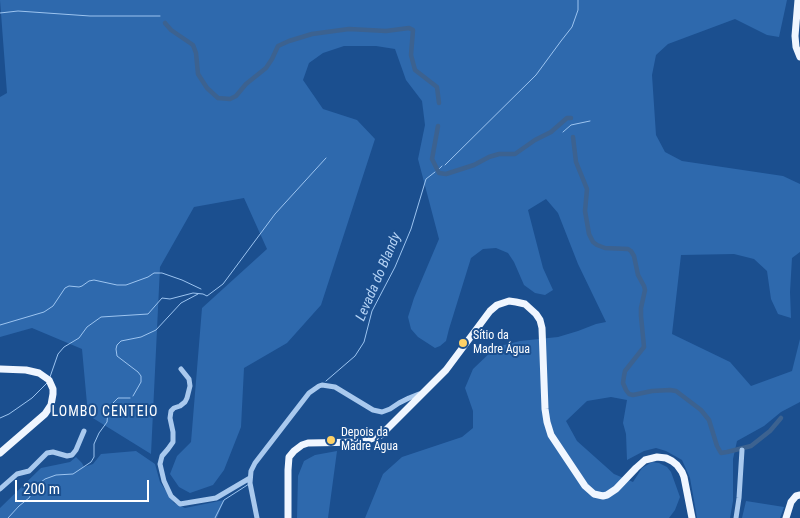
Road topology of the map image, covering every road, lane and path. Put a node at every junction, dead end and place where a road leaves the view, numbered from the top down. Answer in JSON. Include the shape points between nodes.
{"nodes":[{"id":1,"x":798,"y":0,"type":"edge"},
{"id":2,"x":800,"y":57,"type":"edge"},
{"id":3,"x":0,"y":369,"type":"edge"},
{"id":4,"x":182,"y":369,"type":"dead end"},
{"id":5,"x":423,"y":394,"type":"junction"},
{"id":6,"x":84,"y":431,"type":"dead end"},
{"id":7,"x":742,"y":450,"type":"dead end"},
{"id":8,"x":0,"y":453,"type":"edge"},
{"id":9,"x":250,"y":478,"type":"junction"},
{"id":10,"x":0,"y":489,"type":"edge"},
{"id":11,"x":800,"y":495,"type":"edge"},
{"id":12,"x":257,"y":518,"type":"edge"},
{"id":13,"x":288,"y":518,"type":"edge"},
{"id":14,"x":692,"y":518,"type":"edge"},
{"id":15,"x":736,"y":518,"type":"edge"},
{"id":16,"x":786,"y":518,"type":"edge"}],
"edges":[{"from":1,"to":2,"type":"main road","via":[[795,36]]},
{"from":3,"to":8,"type":"main road","via":[[33,371],[48,378],[53,394],[49,409],[43,416]]},
{"from":4,"to":9,"type":"street","via":[[190,386],[185,402],[171,411],[173,442],[160,464],[171,496],[180,504],[216,498]]},
{"from":5,"to":9,"type":"street","via":[[382,412],[334,388],[318,386],[309,392],[255,462]]},
{"from":5,"to":13,"type":"main road","via":[[376,438],[363,442],[308,444],[294,451],[288,470]]},
{"from":5,"to":14,"type":"main road","via":[[494,308],[509,302],[525,304],[536,314],[542,328],[546,422],[585,486],[594,494],[607,495],[640,464],[662,457],[672,461],[682,472]]},
{"from":6,"to":10,"type":"street","via":[[72,455],[47,453],[29,471],[17,474]]},
{"from":7,"to":15,"type":"street"},
{"from":9,"to":12,"type":"street"},
{"from":11,"to":16,"type":"main road","via":[[791,502]]}]}
